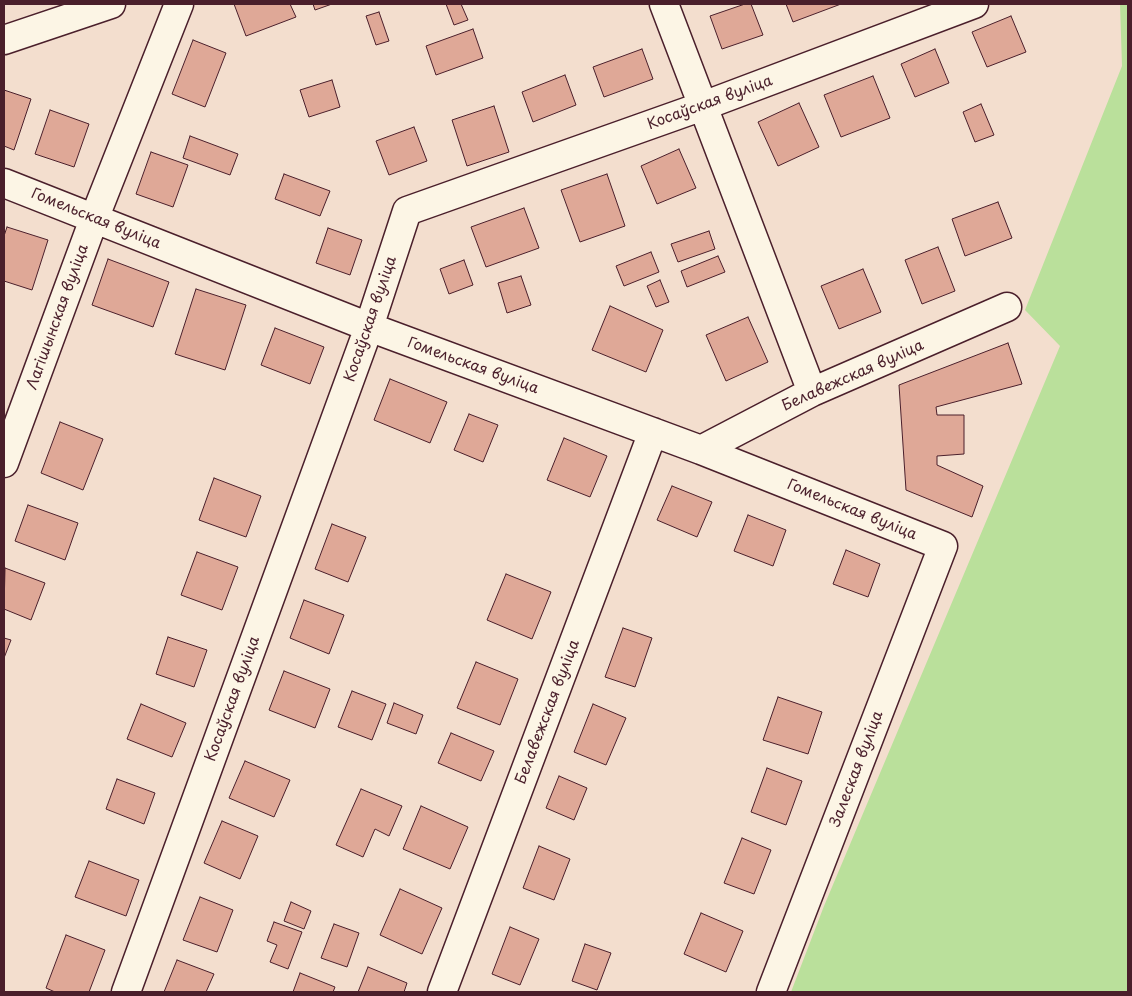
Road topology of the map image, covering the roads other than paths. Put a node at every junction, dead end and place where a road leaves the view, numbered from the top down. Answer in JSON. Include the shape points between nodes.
{"nodes":[{"id":1,"x":112,"y":4,"type":"edge"},
{"id":2,"x":179,"y":4,"type":"edge"},
{"id":3,"x":664,"y":4,"type":"edge"},
{"id":4,"x":974,"y":4,"type":"edge"},
{"id":5,"x":4,"y":40,"type":"edge"},
{"id":6,"x":703,"y":106,"type":"junction"},
{"id":7,"x":4,"y":183,"type":"edge"},
{"id":8,"x":94,"y":219,"type":"junction"},
{"id":9,"x":1007,"y":307,"type":"dead end"},
{"id":10,"x":369,"y":327,"type":"junction"},
{"id":11,"x":812,"y":392,"type":"junction"},
{"id":12,"x":653,"y":432,"type":"junction"},
{"id":13,"x":702,"y":450,"type":"junction"},
{"id":14,"x":4,"y":463,"type":"edge"},
{"id":15,"x":943,"y":546,"type":"joint"},
{"id":16,"x":126,"y":992,"type":"edge"},
{"id":17,"x":442,"y":992,"type":"edge"},
{"id":18,"x":771,"y":992,"type":"edge"}],
"edges":[{"from":1,"to":5,"type":"street"},
{"from":2,"to":8,"type":"street","name":"Лагішынская вуліца"},
{"from":3,"to":6,"type":"street"},
{"from":4,"to":6,"type":"street","name":"Косаўская вуліца"},
{"from":6,"to":10,"type":"street","name":"Косаўская вуліца","via":[[408,211]]},
{"from":6,"to":11,"type":"street"},
{"from":7,"to":8,"type":"street","name":"Гомельская вуліца"},
{"from":8,"to":10,"type":"street","name":"Гомельская вуліца"},
{"from":8,"to":14,"type":"street","name":"Лагішынская вуліца"},
{"from":9,"to":11,"type":"street","name":"Белавежская вуліца"},
{"from":10,"to":12,"type":"street","name":"Гомельская вуліца"},
{"from":10,"to":16,"type":"street","name":"Косаўская вуліца"},
{"from":11,"to":13,"type":"street","name":"Белавежская вуліца"},
{"from":12,"to":13,"type":"street","name":"Гомельская вуліца"},
{"from":12,"to":17,"type":"street","name":"Белавежская вуліца"},
{"from":13,"to":15,"type":"street","name":"Гомельская вуліца"},
{"from":15,"to":18,"type":"street","name":"Залеская вуліца"}]}
